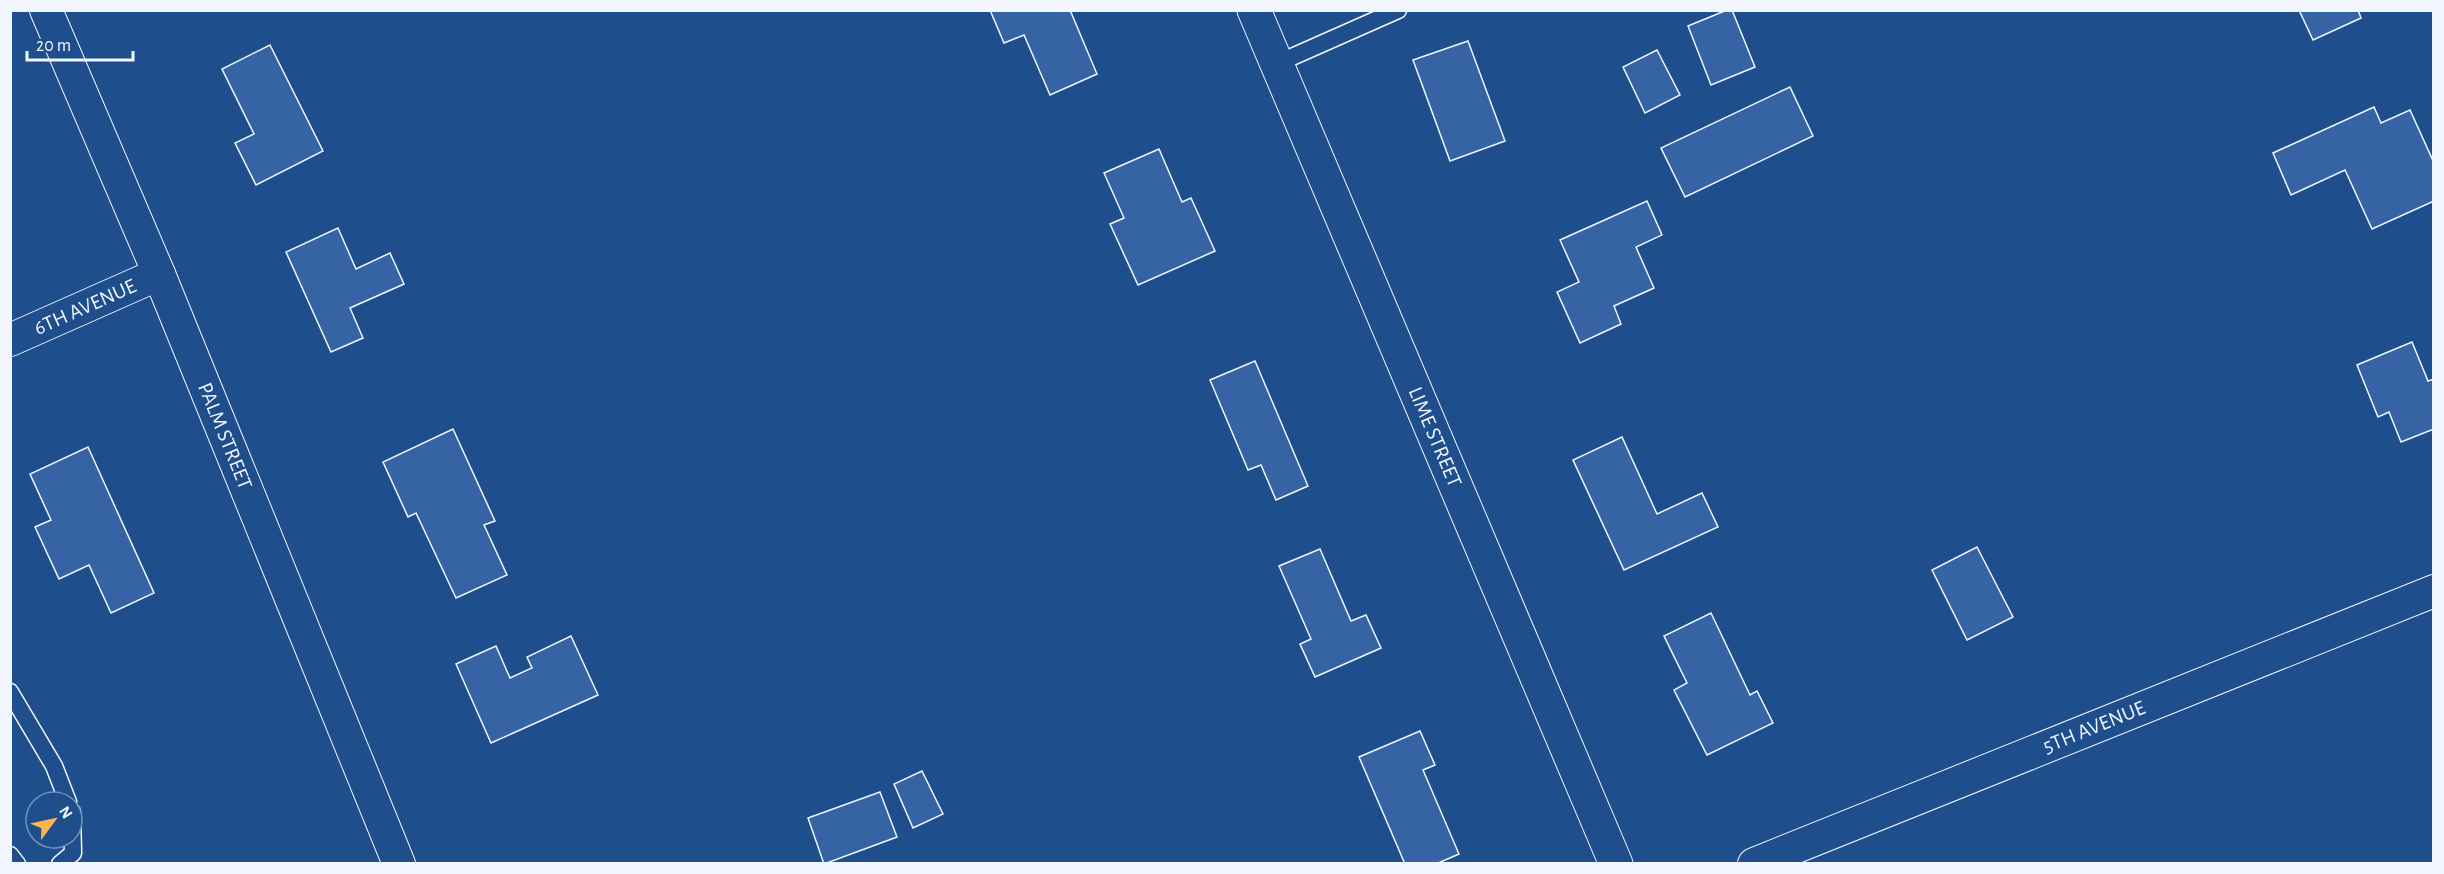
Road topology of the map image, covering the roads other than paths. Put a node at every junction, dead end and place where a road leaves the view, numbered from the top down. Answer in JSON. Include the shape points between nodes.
{"nodes":[{"id":1,"x":46,"y":10,"type":"edge"},
{"id":2,"x":1254,"y":10,"type":"edge"},
{"id":3,"x":1398,"y":10,"type":"edge"},
{"id":4,"x":1276,"y":64,"type":"junction"},
{"id":5,"x":159,"y":274,"type":"junction"},
{"id":6,"x":10,"y":340,"type":"edge"},
{"id":7,"x":2433,"y":591,"type":"edge"},
{"id":8,"x":10,"y":692,"type":"edge"},
{"id":9,"x":63,"y":790,"type":"edge"},
{"id":10,"x":73,"y":850,"type":"edge"},
{"id":11,"x":10,"y":855,"type":"edge"},
{"id":12,"x":17,"y":864,"type":"edge"},
{"id":13,"x":60,"y":864,"type":"edge"},
{"id":14,"x":399,"y":864,"type":"edge"},
{"id":15,"x":1616,"y":864,"type":"edge"},
{"id":16,"x":1754,"y":864,"type":"edge"}],
"edges":[{"from":1,"to":5,"type":"street","name":"PALM STREET"},
{"from":2,"to":4,"type":"street","name":"LIME STREET"},
{"from":3,"to":4,"type":"lane"},
{"from":4,"to":15,"type":"street","name":"LIME STREET"},
{"from":5,"to":6,"type":"street","name":"6TH AVENUE"},
{"from":5,"to":14,"type":"street","name":"PALM STREET"},
{"from":7,"to":16,"type":"street","name":"5TH AVENUE"},
{"from":8,"to":9,"type":"lane","via":[[54,766]]},
{"from":10,"to":13,"type":"lane"},
{"from":11,"to":12,"type":"lane"}]}
